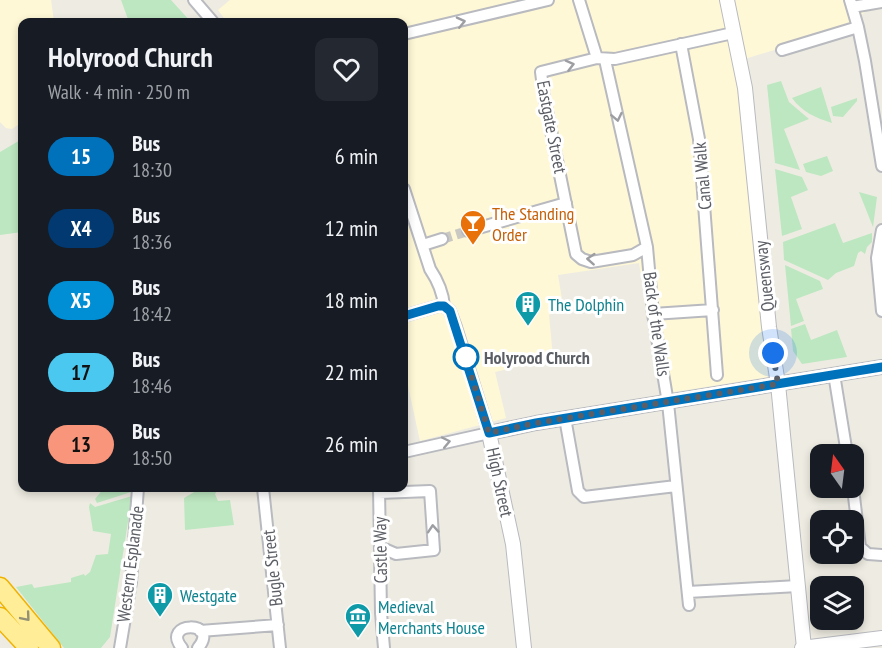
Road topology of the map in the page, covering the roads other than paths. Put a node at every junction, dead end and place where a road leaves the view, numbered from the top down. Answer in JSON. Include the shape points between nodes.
{"nodes":[{"id":1,"x":194,"y":0,"type":"edge"},
{"id":2,"x":548,"y":0,"type":"edge"},
{"id":3,"x":579,"y":0,"type":"edge"},
{"id":4,"x":722,"y":0,"type":"edge"},
{"id":5,"x":882,"y":2,"type":"edge"},
{"id":6,"x":851,"y":3,"type":"edge"},
{"id":7,"x":728,"y":7,"type":"edge"},
{"id":8,"x":210,"y":18,"type":"edge"},
{"id":9,"x":858,"y":27,"type":"junction"},
{"id":10,"x":408,"y":33,"type":"edge"},
{"id":11,"x":734,"y":33,"type":"junction"},
{"id":12,"x":681,"y":44,"type":"junction"},
{"id":13,"x":783,"y":50,"type":"dead end"},
{"id":14,"x":601,"y":59,"type":"junction"},
{"id":15,"x":882,"y":166,"type":"edge"},
{"id":16,"x":408,"y":201,"type":"edge"},
{"id":17,"x":566,"y":203,"type":"junction"},
{"id":18,"x":882,"y":230,"type":"edge"},
{"id":19,"x":468,"y":231,"type":"tunnel mouth"},
{"id":20,"x":442,"y":239,"type":"tunnel mouth"},
{"id":21,"x":423,"y":245,"type":"junction"},
{"id":22,"x":647,"y":247,"type":"junction"},
{"id":23,"x":444,"y":306,"type":"junction"},
{"id":24,"x":712,"y":310,"type":"junction"},
{"id":25,"x":882,"y":310,"type":"edge"},
{"id":26,"x":653,"y":314,"type":"junction"},
{"id":27,"x":408,"y":315,"type":"edge"},
{"id":28,"x":882,"y":367,"type":"edge"},
{"id":29,"x":834,"y":374,"type":"junction"},
{"id":30,"x":717,"y":375,"type":"dead end"},
{"id":31,"x":778,"y":384,"type":"junction"},
{"id":32,"x":668,"y":403,"type":"junction"},
{"id":33,"x":565,"y":418,"type":"junction"},
{"id":34,"x":489,"y":433,"type":"junction"},
{"id":35,"x":845,"y":444,"type":"edge"},
{"id":36,"x":408,"y":451,"type":"edge"},
{"id":37,"x":676,"y":486,"type":"junction"},
{"id":38,"x":408,"y":491,"type":"edge"},
{"id":39,"x":138,"y":492,"type":"edge"},
{"id":40,"x":263,"y":492,"type":"edge"},
{"id":41,"x":379,"y":492,"type":"edge"},
{"id":42,"x":854,"y":498,"type":"edge"},
{"id":43,"x":380,"y":547,"type":"junction"},
{"id":44,"x":882,"y":555,"type":"edge"},
{"id":45,"x":798,"y":586,"type":"junction"},
{"id":46,"x":0,"y":587,"type":"edge"},
{"id":47,"x":688,"y":592,"type":"junction"},
{"id":48,"x":689,"y":605,"type":"dead end"},
{"id":49,"x":0,"y":616,"type":"edge"},
{"id":50,"x":278,"y":625,"type":"junction"},
{"id":51,"x":200,"y":631,"type":"junction"},
{"id":52,"x":882,"y":638,"type":"edge"},
{"id":53,"x":119,"y":646,"type":"edge"},
{"id":54,"x":29,"y":648,"type":"edge"},
{"id":55,"x":51,"y":648,"type":"edge"},
{"id":56,"x":182,"y":648,"type":"edge"},
{"id":57,"x":198,"y":648,"type":"edge"},
{"id":58,"x":280,"y":648,"type":"edge"},
{"id":59,"x":384,"y":648,"type":"edge"},
{"id":60,"x":524,"y":648,"type":"edge"},
{"id":61,"x":803,"y":648,"type":"edge"}],
"edges":[{"from":1,"to":8,"type":"street"},
{"from":10,"to":2,"type":"street","one_way":true},
{"from":3,"to":14,"type":"street","name":"Back of the Walls"},
{"from":4,"to":7,"type":"street","name":"Queensway"},
{"from":5,"to":6,"type":"street"},
{"from":6,"to":9,"type":"street"},
{"from":7,"to":11,"type":"street","name":"Queensway"},
{"from":9,"to":13,"type":"street"},
{"from":9,"to":15,"type":"street"},
{"from":11,"to":12,"type":"street"},
{"from":11,"to":31,"type":"street","name":"Queensway","via":[[744,82]]},
{"from":12,"to":14,"type":"street"},
{"from":12,"to":24,"type":"street","name":"Canal Walk","via":[[699,139]]},
{"from":17,"to":14,"type":"street","name":"Eastgate Street","one_way":true,"via":[[541,72]]},
{"from":14,"to":22,"type":"street","name":"Back of the Walls","one_way":true},
{"from":16,"to":21,"type":"street","name":"High Street"},
{"from":17,"to":19,"type":"street"},
{"from":22,"to":17,"type":"street","name":"Eastgate Street","one_way":true,"via":[[633,255],[591,262],[582,259],[576,254]]},
{"from":18,"to":25,"type":"street","via":[[877,258]]},
{"from":20,"to":21,"type":"street"},
{"from":21,"to":23,"type":"street","name":"High Street"},
{"from":22,"to":26,"type":"street","name":"Back of the Walls"},
{"from":23,"to":27,"type":"street"},
{"from":23,"to":34,"type":"street","name":"High Street","via":[[456,327]]},
{"from":24,"to":26,"type":"street"},
{"from":24,"to":30,"type":"street","name":"Canal Walk"},
{"from":26,"to":32,"type":"street","name":"Back of the Walls"},
{"from":28,"to":29,"type":"street"},
{"from":29,"to":31,"type":"street"},
{"from":29,"to":35,"type":"street"},
{"from":31,"to":32,"type":"street"},
{"from":31,"to":45,"type":"street","name":"Queensway"},
{"from":32,"to":33,"type":"street"},
{"from":32,"to":37,"type":"street","name":"Back of the Walls"},
{"from":33,"to":34,"type":"street"},
{"from":33,"to":37,"type":"street","via":[[578,491],[584,497]]},
{"from":36,"to":34,"type":"street","one_way":true},
{"from":34,"to":60,"type":"street","name":"High Street","via":[[513,544]]},
{"from":37,"to":47,"type":"street","name":"Back of the Walls"},
{"from":43,"to":38,"type":"street","one_way":true,"via":[[396,554],[434,550],[430,491]]},
{"from":39,"to":53,"type":"street","name":"Western Esplanade","via":[[131,582]]},
{"from":40,"to":50,"type":"street","name":"Bugle Street"},
{"from":41,"to":43,"type":"street","name":"Castle Way"},
{"from":42,"to":44,"type":"street","via":[[860,548],[867,554]]},
{"from":43,"to":59,"type":"street","name":"Castle Way"},
{"from":45,"to":47,"type":"street"},
{"from":45,"to":61,"type":"street","name":"Queensway"},
{"from":46,"to":55,"type":"highway","one_way":true},
{"from":47,"to":48,"type":"street","name":"Back of the Walls"},
{"from":49,"to":54,"type":"highway"},
{"from":50,"to":51,"type":"street"},
{"from":50,"to":58,"type":"street","name":"Bugle Street"},
{"from":51,"to":56,"type":"street","via":[[191,626],[181,630],[178,640]]},
{"from":51,"to":57,"type":"street","via":[[202,641]]},
{"from":52,"to":61,"type":"street"}]}
